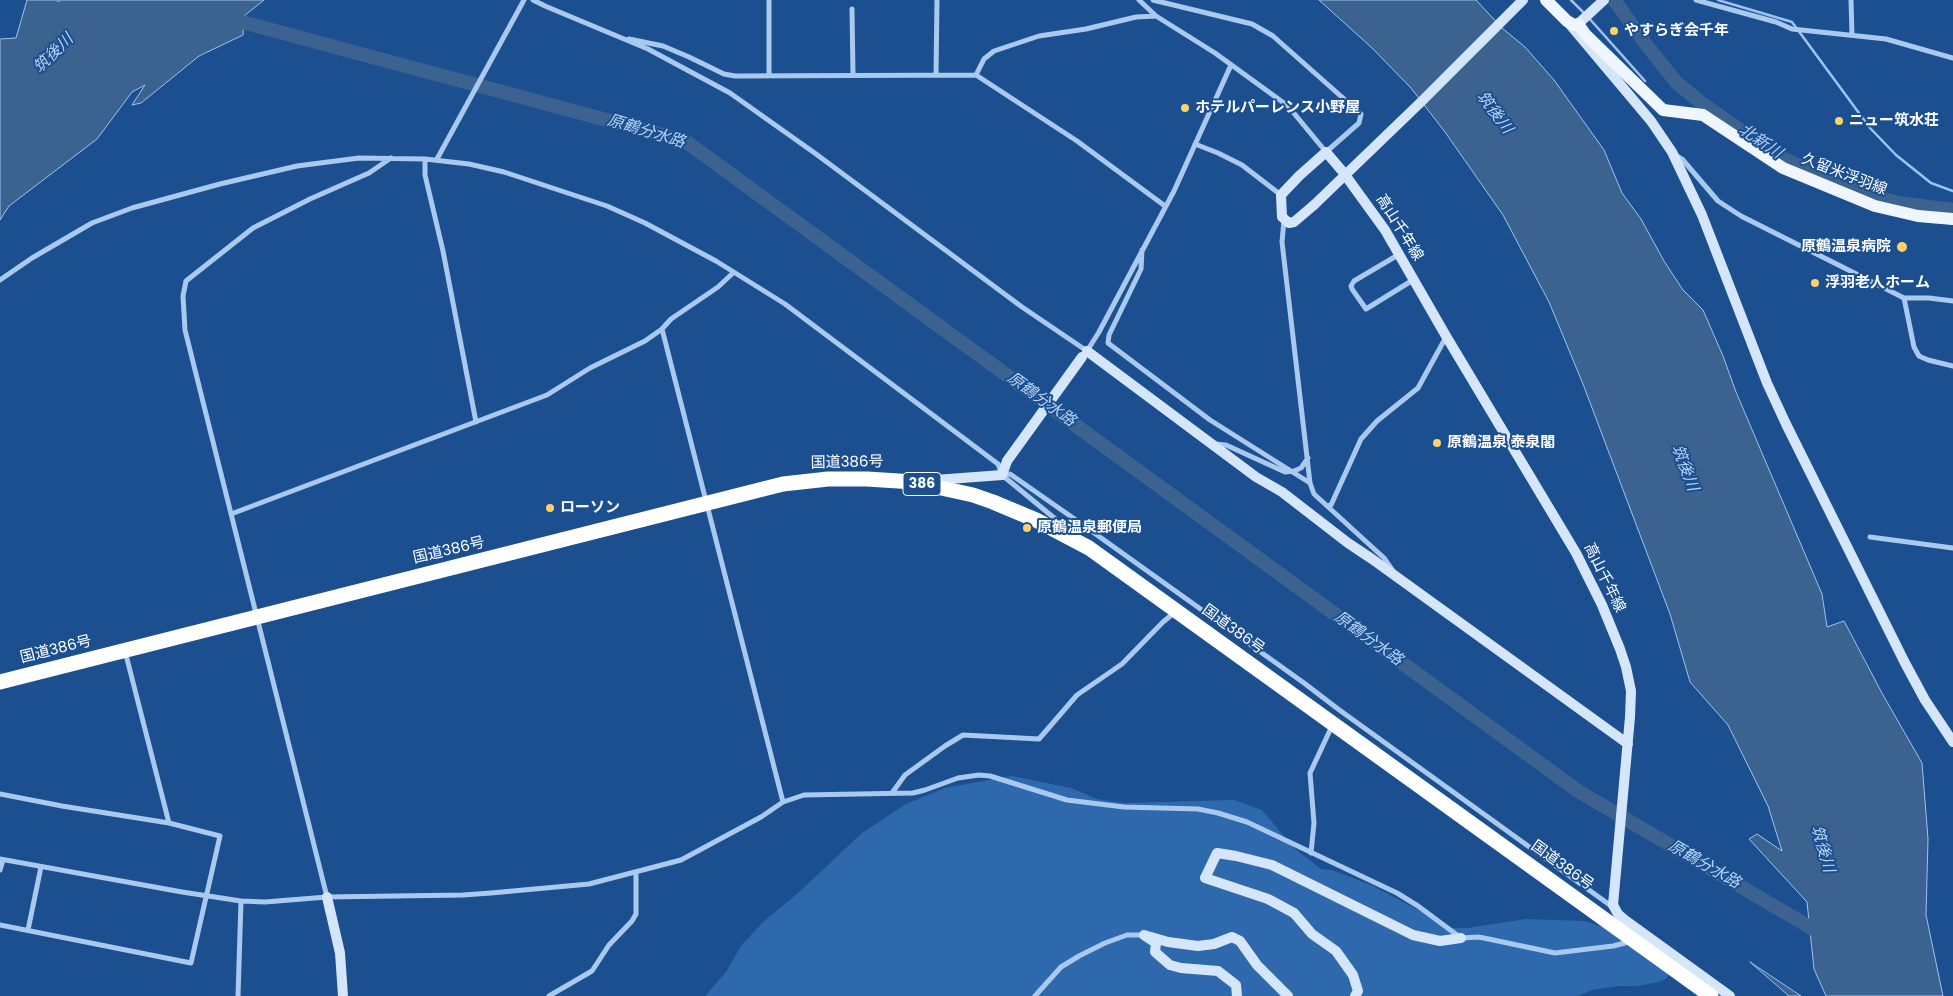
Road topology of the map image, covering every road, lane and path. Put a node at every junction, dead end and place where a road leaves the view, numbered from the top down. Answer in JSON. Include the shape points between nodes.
{"nodes":[{"id":1,"x":533,"y":0,"type":"edge"},
{"id":2,"x":769,"y":0,"type":"edge"},
{"id":3,"x":937,"y":0,"type":"edge"},
{"id":4,"x":1139,"y":0,"type":"edge"},
{"id":5,"x":1153,"y":0,"type":"edge"},
{"id":6,"x":1523,"y":0,"type":"edge"},
{"id":7,"x":1546,"y":0,"type":"edge"},
{"id":8,"x":1604,"y":0,"type":"edge"},
{"id":9,"x":1696,"y":0,"type":"edge"},
{"id":10,"x":1851,"y":0,"type":"edge"},
{"id":11,"x":523,"y":1,"type":"edge"},
{"id":12,"x":852,"y":8,"type":"dead end"},
{"id":13,"x":1156,"y":16,"type":"junction"},
{"id":14,"x":1576,"y":21,"type":"junction"},
{"id":15,"x":1852,"y":34,"type":"junction"},
{"id":16,"x":622,"y":38,"type":"junction"},
{"id":17,"x":1953,"y":58,"type":"edge"},
{"id":18,"x":1231,"y":65,"type":"junction"},
{"id":19,"x":853,"y":75,"type":"junction"},
{"id":20,"x":936,"y":75,"type":"junction"},
{"id":21,"x":976,"y":75,"type":"junction"},
{"id":22,"x":769,"y":76,"type":"junction"},
{"id":23,"x":1195,"y":144,"type":"junction"},
{"id":24,"x":1326,"y":152,"type":"junction"},
{"id":25,"x":1672,"y":152,"type":"junction"},
{"id":26,"x":438,"y":157,"type":"junction"},
{"id":27,"x":392,"y":158,"type":"junction"},
{"id":28,"x":425,"y":159,"type":"junction"},
{"id":29,"x":1281,"y":195,"type":"junction"},
{"id":30,"x":1165,"y":206,"type":"junction"},
{"id":31,"x":1953,"y":219,"type":"edge"},
{"id":32,"x":1284,"y":220,"type":"junction"},
{"id":33,"x":1142,"y":250,"type":"junction"},
{"id":34,"x":1398,"y":255,"type":"junction"},
{"id":35,"x":733,"y":273,"type":"junction"},
{"id":36,"x":0,"y":280,"type":"edge"},
{"id":37,"x":1413,"y":280,"type":"junction"},
{"id":38,"x":1904,"y":298,"type":"junction"},
{"id":39,"x":1953,"y":301,"type":"edge"},
{"id":40,"x":662,"y":329,"type":"junction"},
{"id":41,"x":1446,"y":336,"type":"junction"},
{"id":42,"x":1084,"y":354,"type":"junction"},
{"id":43,"x":1953,"y":366,"type":"edge"},
{"id":44,"x":476,"y":422,"type":"junction"},
{"id":45,"x":1212,"y":444,"type":"junction"},
{"id":46,"x":1308,"y":458,"type":"junction"},
{"id":47,"x":1294,"y":471,"type":"junction"},
{"id":48,"x":1002,"y":475,"type":"junction"},
{"id":49,"x":914,"y":482,"type":"junction"},
{"id":50,"x":1310,"y":483,"type":"junction"},
{"id":51,"x":707,"y":503,"type":"junction"},
{"id":52,"x":1327,"y":506,"type":"junction"},
{"id":53,"x":231,"y":514,"type":"junction"},
{"id":54,"x":1870,"y":537,"type":"dead end"},
{"id":55,"x":1089,"y":548,"type":"junction"},
{"id":56,"x":1953,"y":548,"type":"edge"},
{"id":57,"x":1396,"y":576,"type":"junction"},
{"id":58,"x":1177,"y":610,"type":"junction"},
{"id":59,"x":256,"y":617,"type":"junction"},
{"id":60,"x":125,"y":650,"type":"junction"},
{"id":61,"x":0,"y":682,"type":"edge"},
{"id":62,"x":1333,"y":724,"type":"junction"},
{"id":63,"x":1953,"y":742,"type":"edge"},
{"id":64,"x":1627,"y":748,"type":"junction"},
{"id":65,"x":892,"y":793,"type":"junction"},
{"id":66,"x":0,"y":794,"type":"edge"},
{"id":67,"x":783,"y":802,"type":"junction"},
{"id":68,"x":169,"y":823,"type":"junction"},
{"id":69,"x":1311,"y":853,"type":"junction"},
{"id":70,"x":1,"y":859,"type":"edge"},
{"id":71,"x":41,"y":867,"type":"junction"},
{"id":72,"x":0,"y":870,"type":"edge"},
{"id":73,"x":636,"y":872,"type":"junction"},
{"id":74,"x":206,"y":895,"type":"junction"},
{"id":75,"x":327,"y":897,"type":"junction"},
{"id":76,"x":241,"y":901,"type":"junction"},
{"id":77,"x":1613,"y":905,"type":"junction"},
{"id":78,"x":0,"y":925,"type":"edge"},
{"id":79,"x":28,"y":930,"type":"junction"},
{"id":80,"x":1144,"y":936,"type":"junction"},
{"id":81,"x":1631,"y":936,"type":"junction"},
{"id":82,"x":1461,"y":938,"type":"junction"},
{"id":83,"x":238,"y":996,"type":"edge"},
{"id":84,"x":343,"y":996,"type":"edge"},
{"id":85,"x":549,"y":996,"type":"edge"},
{"id":86,"x":1036,"y":996,"type":"edge"},
{"id":87,"x":1237,"y":996,"type":"edge"},
{"id":88,"x":1288,"y":996,"type":"edge"},
{"id":89,"x":1355,"y":996,"type":"edge"},
{"id":90,"x":1711,"y":996,"type":"edge"},
{"id":91,"x":1730,"y":996,"type":"edge"}],
"edges":[{"from":1,"to":16,"type":"street"},
{"from":2,"to":22,"type":"street"},
{"from":3,"to":20,"type":"street"},
{"from":4,"to":13,"type":"street"},
{"from":5,"to":24,"type":"street","via":[[1252,24],[1273,36],[1303,61],[1361,114],[1359,123]]},
{"from":6,"to":32,"type":"street","bridge":true,"via":[[1314,205],[1294,222]]},
{"from":7,"to":14,"type":"main road","name":"久留米浮羽線"},
{"from":8,"to":14,"type":"street"},
{"from":9,"to":15,"type":"street","via":[[1792,29]]},
{"from":10,"to":15,"type":"street"},
{"from":11,"to":26,"type":"street"},
{"from":12,"to":19,"type":"street"},
{"from":13,"to":18,"type":"street"},
{"from":13,"to":21,"type":"street","via":[[1039,36],[994,51],[984,59]]},
{"from":14,"to":25,"type":"street","via":[[1582,42],[1651,121]]},
{"from":14,"to":31,"type":"main road","name":"久留米浮羽線","via":[[1585,34],[1663,110],[1703,115],[1784,168],[1875,206],[1918,216]]},
{"from":15,"to":17,"type":"street","via":[[1886,39]]},
{"from":16,"to":22,"type":"street","via":[[663,46],[724,74]]},
{"from":16,"to":42,"type":"street","via":[[730,93]]},
{"from":18,"to":23,"type":"street"},
{"from":18,"to":24,"type":"street","via":[[1288,106]]},
{"from":19,"to":20,"type":"street"},
{"from":19,"to":22,"type":"street"},
{"from":20,"to":21,"type":"street"},
{"from":21,"to":30,"type":"street","via":[[1078,140]]},
{"from":23,"to":29,"type":"street","via":[[1242,165]]},
{"from":23,"to":30,"type":"street"},
{"from":24,"to":29,"type":"street"},
{"from":24,"to":34,"type":"street","name":"高山千年線","via":[[1385,230]]},
{"from":25,"to":38,"type":"street","via":[[1727,208]]},
{"from":25,"to":63,"type":"street","via":[[1702,215],[1786,424],[1905,663]]},
{"from":26,"to":28,"type":"street"},
{"from":26,"to":35,"type":"street","via":[[516,175],[608,206],[676,238]]},
{"from":27,"to":28,"type":"street"},
{"from":27,"to":36,"type":"street","via":[[360,158],[297,166],[132,208],[92,223]]},
{"from":27,"to":53,"type":"street","via":[[369,173],[253,228],[186,281],[183,296],[185,330]]},
{"from":28,"to":44,"type":"street","via":[[425,174]]},
{"from":29,"to":32,"type":"street"},
{"from":30,"to":33,"type":"street"},
{"from":32,"to":46,"type":"street","via":[[1284,265]]},
{"from":33,"to":42,"type":"street"},
{"from":33,"to":47,"type":"street","via":[[1141,269],[1108,343],[1213,422]]},
{"from":34,"to":37,"type":"street","name":"高山千年線"},
{"from":34,"to":37,"type":"street","via":[[1354,281],[1352,289],[1366,309]]},
{"from":35,"to":40,"type":"street"},
{"from":35,"to":48,"type":"street","via":[[785,304],[984,453],[998,464]]},
{"from":37,"to":41,"type":"street","name":"高山千年線"},
{"from":38,"to":39,"type":"street"},
{"from":38,"to":43,"type":"street","via":[[1914,347],[1919,356]]},
{"from":40,"to":44,"type":"street","via":[[547,395]]},
{"from":40,"to":51,"type":"street"},
{"from":41,"to":52,"type":"street","via":[[1418,388],[1377,421],[1361,440],[1331,505]]},
{"from":41,"to":64,"type":"street","name":"高山千年線","via":[[1574,549],[1602,605],[1629,680],[1631,698]]},
{"from":42,"to":45,"type":"street"},
{"from":42,"to":48,"type":"street","via":[[1007,461]]},
{"from":44,"to":53,"type":"street"},
{"from":45,"to":47,"type":"street","via":[[1226,445],[1280,471]]},
{"from":45,"to":57,"type":"street"},
{"from":46,"to":47,"type":"street","via":[[1301,468]]},
{"from":46,"to":50,"type":"street"},
{"from":47,"to":50,"type":"street"},
{"from":48,"to":49,"type":"street"},
{"from":48,"to":55,"type":"street"},
{"from":48,"to":77,"type":"street","via":[[1010,474],[1090,530],[1604,903]]},
{"from":49,"to":51,"type":"highway","name":"国道386号","number":"386","via":[[867,479],[803,481]]},
{"from":49,"to":55,"type":"highway","name":"国道386号","number":"386","via":[[993,502]]},
{"from":50,"to":52,"type":"street","via":[[1314,494]]},
{"from":51,"to":59,"type":"highway","name":"国道386号","number":"386"},
{"from":51,"to":67,"type":"street"},
{"from":52,"to":57,"type":"street","via":[[1384,558]]},
{"from":53,"to":59,"type":"street"},
{"from":54,"to":56,"type":"street"},
{"from":55,"to":58,"type":"highway","name":"国道386号","number":"386"},
{"from":57,"to":64,"type":"street"},
{"from":58,"to":62,"type":"highway","name":"国道386号","number":"386"},
{"from":58,"to":65,"type":"street","via":[[1122,664],[1077,695],[1039,739],[962,735],[905,775]]},
{"from":59,"to":60,"type":"highway","name":"国道386号","number":"386"},
{"from":59,"to":75,"type":"street"},
{"from":60,"to":61,"type":"highway","name":"国道386号","number":"386"},
{"from":60,"to":68,"type":"street"},
{"from":62,"to":69,"type":"street","via":[[1310,773],[1314,823]]},
{"from":62,"to":81,"type":"highway","name":"国道386号","number":"386"},
{"from":64,"to":77,"type":"street","name":"高山千年線"},
{"from":65,"to":67,"type":"street","via":[[804,795]]},
{"from":65,"to":69,"type":"street","via":[[925,790],[958,778],[990,776],[1085,803],[1218,812],[1247,822]]},
{"from":66,"to":68,"type":"street"},
{"from":67,"to":73,"type":"street","via":[[681,860]]},
{"from":68,"to":74,"type":"street","via":[[220,836]]},
{"from":69,"to":82,"type":"street","via":[[1397,893]]},
{"from":70,"to":71,"type":"street"},
{"from":70,"to":72,"type":"street"},
{"from":71,"to":74,"type":"street"},
{"from":71,"to":79,"type":"street"},
{"from":73,"to":75,"type":"street","via":[[589,884],[463,896]]},
{"from":73,"to":85,"type":"street","via":[[636,914],[632,921],[609,945],[592,971]]},
{"from":74,"to":76,"type":"street"},
{"from":74,"to":79,"type":"street","via":[[191,963]]},
{"from":75,"to":76,"type":"street"},
{"from":75,"to":84,"type":"street","via":[[340,953]]},
{"from":76,"to":83,"type":"street"},
{"from":77,"to":91,"type":"street","via":[[1625,920]]},
{"from":78,"to":79,"type":"street"},
{"from":80,"to":86,"type":"street","via":[[1127,936],[1079,956],[1062,967]]},
{"from":80,"to":87,"type":"street","via":[[1156,943],[1155,952],[1170,966],[1218,971],[1236,986]]},
{"from":80,"to":88,"type":"street","via":[[1198,946],[1232,937],[1240,941]]},
{"from":81,"to":82,"type":"street","via":[[1625,943],[1613,946],[1555,953],[1479,937]]},
{"from":81,"to":90,"type":"highway","name":"国道386号","number":"386"},
{"from":82,"to":89,"type":"street","via":[[1440,941],[1412,935],[1272,865],[1217,853],[1205,878],[1268,899],[1294,913],[1312,934],[1336,951],[1353,975],[1358,991]]}]}
